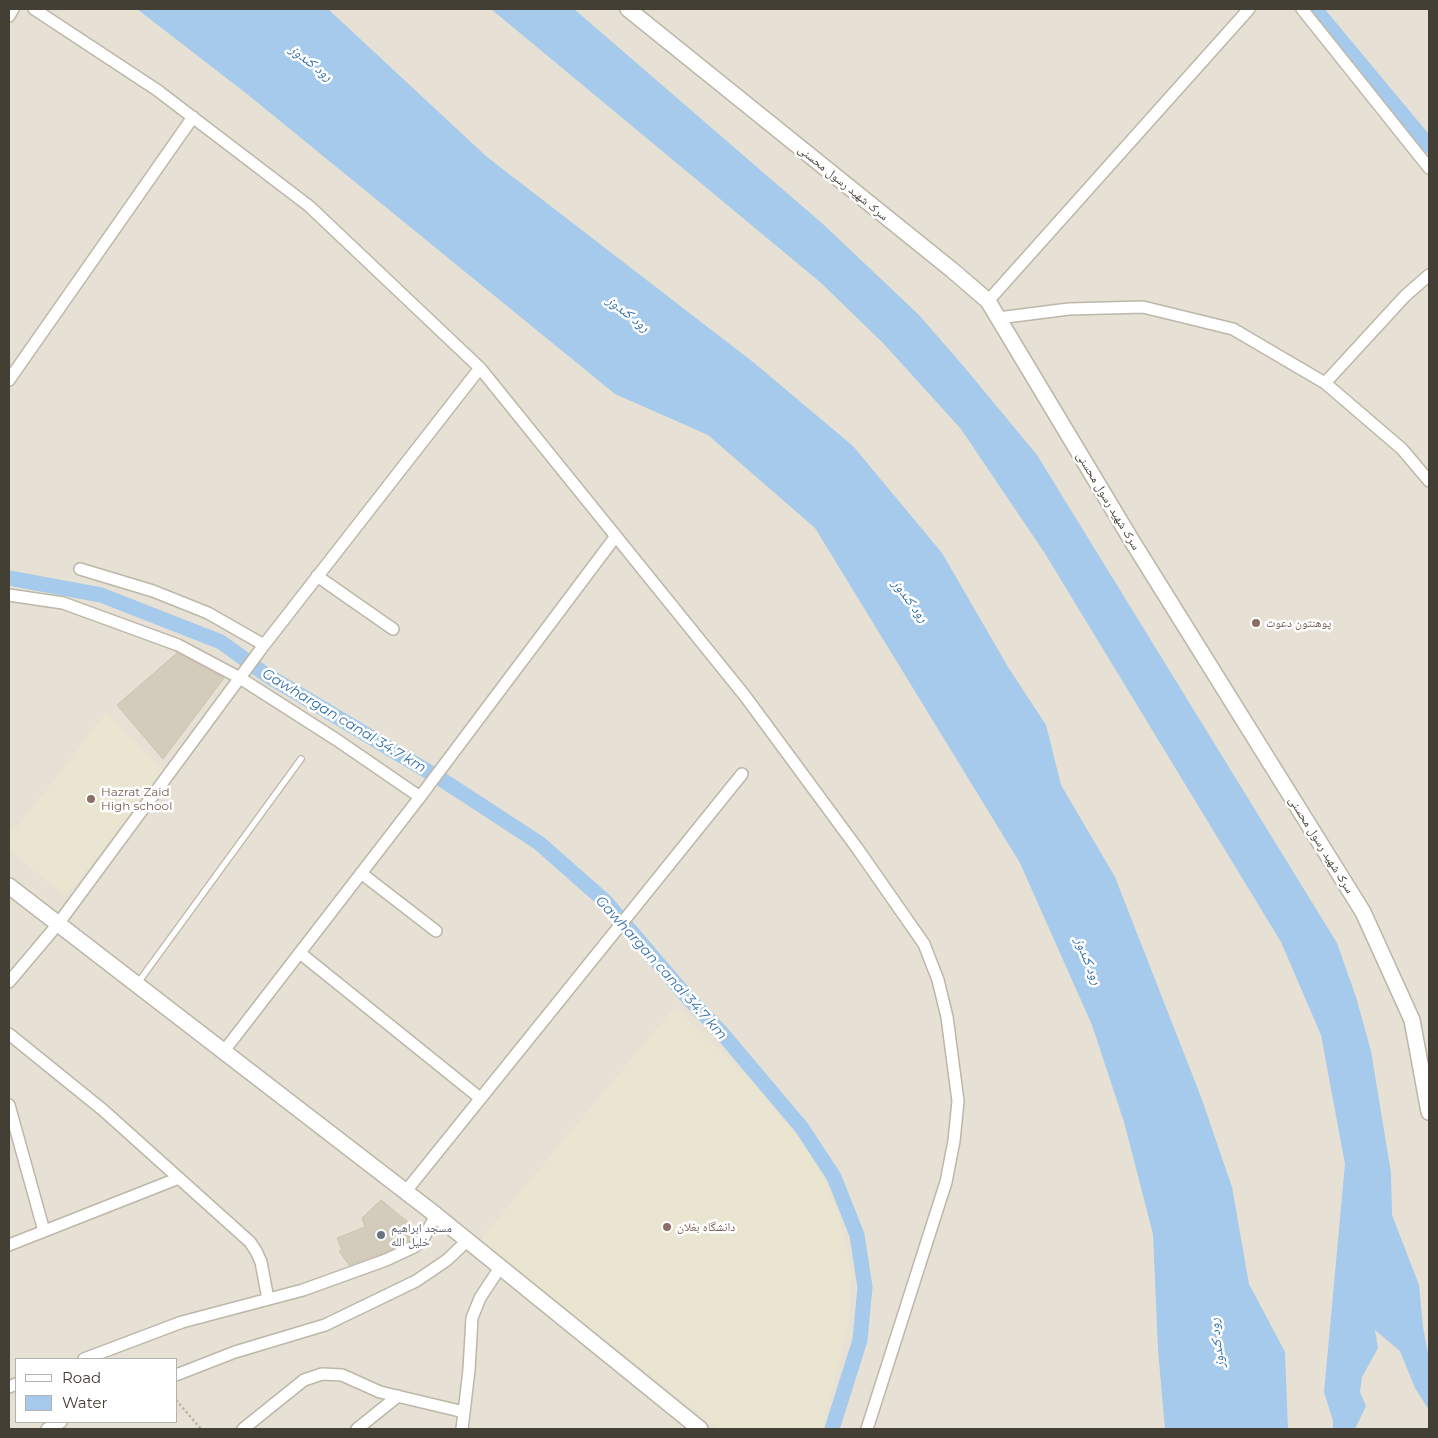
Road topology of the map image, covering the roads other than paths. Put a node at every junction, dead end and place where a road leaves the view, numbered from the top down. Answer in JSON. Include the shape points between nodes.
{"nodes":[{"id":1,"x":13,"y":9,"type":"edge"},
{"id":2,"x":34,"y":9,"type":"edge"},
{"id":3,"x":628,"y":9,"type":"edge"},
{"id":4,"x":1249,"y":9,"type":"edge"},
{"id":5,"x":1302,"y":9,"type":"edge"},
{"id":6,"x":9,"y":16,"type":"edge"},
{"id":7,"x":193,"y":117,"type":"junction"},
{"id":8,"x":1429,"y":168,"type":"edge"},
{"id":9,"x":1429,"y":275,"type":"edge"},
{"id":10,"x":988,"y":301,"type":"junction"},
{"id":11,"x":998,"y":318,"type":"junction"},
{"id":12,"x":480,"y":368,"type":"junction"},
{"id":13,"x":9,"y":380,"type":"edge"},
{"id":14,"x":1326,"y":383,"type":"junction"},
{"id":15,"x":1429,"y":481,"type":"edge"},
{"id":16,"x":616,"y":536,"type":"junction"},
{"id":17,"x":80,"y":569,"type":"dead end"},
{"id":18,"x":317,"y":576,"type":"junction"},
{"id":19,"x":9,"y":595,"type":"edge"},
{"id":20,"x":393,"y":629,"type":"dead end"},
{"id":21,"x":264,"y":645,"type":"junction"},
{"id":22,"x":240,"y":678,"type":"junction"},
{"id":23,"x":301,"y":759,"type":"dead end"},
{"id":24,"x":742,"y":774,"type":"dead end"},
{"id":25,"x":420,"y":797,"type":"junction"},
{"id":26,"x":361,"y":873,"type":"junction"},
{"id":27,"x":9,"y":886,"type":"edge"},
{"id":28,"x":58,"y":924,"type":"junction"},
{"id":29,"x":436,"y":931,"type":"dead end"},
{"id":30,"x":300,"y":953,"type":"junction"},
{"id":31,"x":9,"y":982,"type":"edge"},
{"id":32,"x":136,"y":985,"type":"junction"},
{"id":33,"x":9,"y":1034,"type":"edge"},
{"id":34,"x":224,"y":1051,"type":"junction"},
{"id":35,"x":480,"y":1098,"type":"junction"},
{"id":36,"x":9,"y":1105,"type":"edge"},
{"id":37,"x":1429,"y":1112,"type":"edge"},
{"id":38,"x":179,"y":1178,"type":"junction"},
{"id":39,"x":406,"y":1191,"type":"junction"},
{"id":40,"x":436,"y":1215,"type":"junction"},
{"id":41,"x":44,"y":1231,"type":"junction"},
{"id":42,"x":468,"y":1240,"type":"junction"},
{"id":43,"x":9,"y":1245,"type":"edge"},
{"id":44,"x":501,"y":1266,"type":"junction"},
{"id":45,"x":268,"y":1300,"type":"junction"},
{"id":46,"x":87,"y":1358,"type":"edge"},
{"id":47,"x":178,"y":1374,"type":"edge"},
{"id":48,"x":398,"y":1396,"type":"junction"},
{"id":49,"x":464,"y":1412,"type":"junction"},
{"id":50,"x":59,"y":1423,"type":"edge"},
{"id":51,"x":48,"y":1429,"type":"edge"},
{"id":52,"x":243,"y":1429,"type":"edge"},
{"id":53,"x":357,"y":1429,"type":"edge"},
{"id":54,"x":462,"y":1429,"type":"edge"},
{"id":55,"x":700,"y":1429,"type":"edge"},
{"id":56,"x":867,"y":1429,"type":"edge"}],
"edges":[{"from":1,"to":6,"type":"street"},
{"from":2,"to":7,"type":"street","via":[[158,90]]},
{"from":3,"to":10,"type":"street","name":"سرک شهید رسول محسنی"},
{"from":4,"to":10,"type":"street"},
{"from":5,"to":8,"type":"street"},
{"from":7,"to":12,"type":"street","via":[[309,206]]},
{"from":7,"to":13,"type":"street"},
{"from":9,"to":14,"type":"street","via":[[1405,296]]},
{"from":10,"to":11,"type":"street","name":"سرک شهید رسول محسنی"},
{"from":11,"to":14,"type":"street","via":[[1069,309],[1143,308],[1233,329]]},
{"from":11,"to":37,"type":"street","name":"سرک شهید رسول محسنی","via":[[1363,912],[1412,1020]]},
{"from":12,"to":16,"type":"street"},
{"from":12,"to":18,"type":"street"},
{"from":14,"to":15,"type":"street","via":[[1402,449]]},
{"from":16,"to":25,"type":"street"},
{"from":16,"to":56,"type":"street","via":[[746,696],[857,848],[924,944],[938,980],[947,1016],[958,1101],[954,1141],[946,1182]]},
{"from":17,"to":21,"type":"street","via":[[153,591],[208,613]]},
{"from":18,"to":20,"type":"street"},
{"from":18,"to":21,"type":"street"},
{"from":19,"to":22,"type":"street","via":[[63,603],[178,645]]},
{"from":21,"to":22,"type":"street"},
{"from":22,"to":25,"type":"street"},
{"from":22,"to":28,"type":"street"},
{"from":23,"to":32,"type":"lane"},
{"from":24,"to":35,"type":"street"},
{"from":25,"to":26,"type":"street"},
{"from":26,"to":29,"type":"street"},
{"from":26,"to":30,"type":"street"},
{"from":27,"to":28,"type":"street"},
{"from":28,"to":31,"type":"street"},
{"from":28,"to":32,"type":"street"},
{"from":30,"to":34,"type":"street"},
{"from":30,"to":35,"type":"street"},
{"from":32,"to":34,"type":"street"},
{"from":33,"to":38,"type":"street","via":[[103,1110]]},
{"from":34,"to":39,"type":"street"},
{"from":35,"to":39,"type":"street"},
{"from":36,"to":41,"type":"street"},
{"from":38,"to":41,"type":"street"},
{"from":38,"to":45,"type":"street","via":[[250,1242],[260,1262]]},
{"from":39,"to":40,"type":"street"},
{"from":40,"to":42,"type":"street"},
{"from":40,"to":45,"type":"street","via":[[423,1239],[414,1247],[386,1260]]},
{"from":41,"to":43,"type":"street"},
{"from":42,"to":44,"type":"street"},
{"from":42,"to":47,"type":"street","via":[[447,1260],[416,1281],[325,1325],[235,1352]]},
{"from":44,"to":49,"type":"street","via":[[480,1298],[472,1318]]},
{"from":44,"to":55,"type":"street"},
{"from":45,"to":46,"type":"street","via":[[182,1322]]},
{"from":48,"to":49,"type":"street"},
{"from":48,"to":52,"type":"street","via":[[380,1392],[342,1375],[322,1374],[304,1380]]},
{"from":48,"to":53,"type":"street"},
{"from":49,"to":54,"type":"street"},
{"from":50,"to":51,"type":"street"}]}
